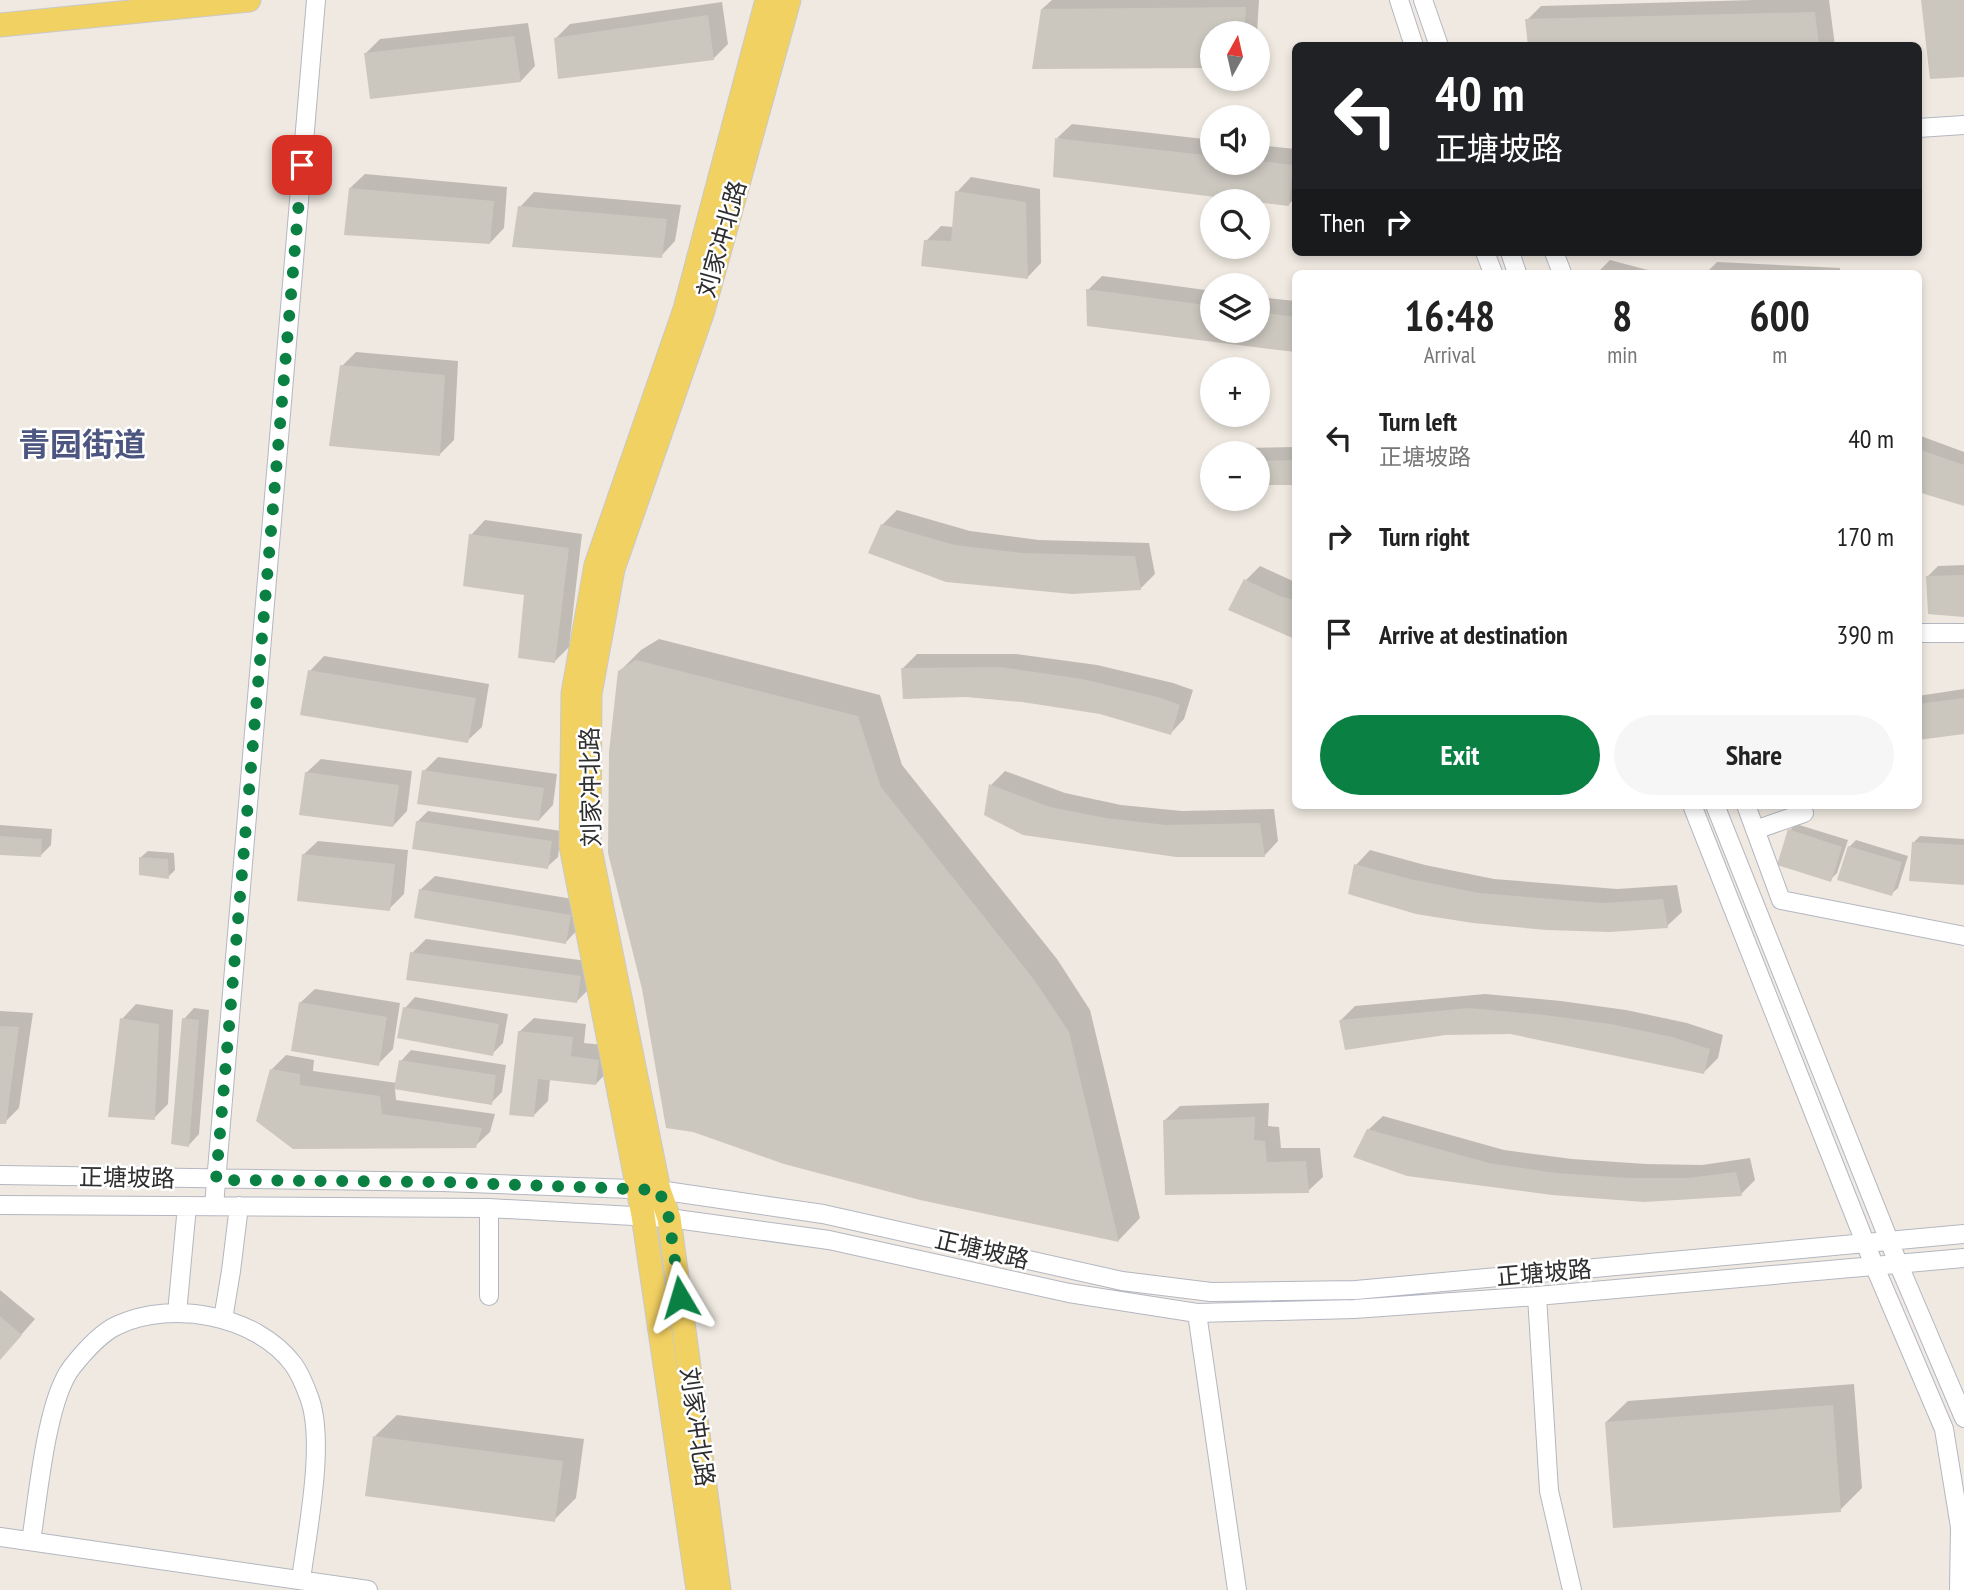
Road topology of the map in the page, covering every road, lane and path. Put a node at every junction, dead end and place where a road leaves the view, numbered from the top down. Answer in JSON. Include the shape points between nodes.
{"nodes":[{"id":1,"x":249,"y":0,"type":"edge"},
{"id":2,"x":316,"y":0,"type":"edge"},
{"id":3,"x":767,"y":0,"type":"edge"},
{"id":4,"x":789,"y":0,"type":"edge"},
{"id":5,"x":1399,"y":0,"type":"edge"},
{"id":6,"x":1423,"y":0,"type":"edge"},
{"id":7,"x":0,"y":25,"type":"edge"},
{"id":8,"x":1413,"y":42,"type":"edge"},
{"id":9,"x":1438,"y":42,"type":"edge"},
{"id":10,"x":1964,"y":125,"type":"edge"},
{"id":11,"x":1922,"y":128,"type":"edge"},
{"id":12,"x":1922,"y":633,"type":"edge"},
{"id":13,"x":1964,"y":633,"type":"edge"},
{"id":14,"x":1694,"y":809,"type":"edge"},
{"id":15,"x":1717,"y":809,"type":"edge"},
{"id":16,"x":1747,"y":809,"type":"edge"},
{"id":17,"x":1804,"y":813,"type":"dead end"},
{"id":18,"x":1755,"y":830,"type":"junction"},
{"id":19,"x":1964,"y":936,"type":"edge"},
{"id":20,"x":0,"y":1175,"type":"edge"},
{"id":21,"x":216,"y":1180,"type":"junction"},
{"id":22,"x":648,"y":1190,"type":"junction"},
{"id":23,"x":0,"y":1205,"type":"edge"},
{"id":24,"x":187,"y":1206,"type":"junction"},
{"id":25,"x":214,"y":1206,"type":"junction"},
{"id":26,"x":239,"y":1206,"type":"junction"},
{"id":27,"x":489,"y":1208,"type":"junction"},
{"id":28,"x":643,"y":1215,"type":"junction"},
{"id":29,"x":669,"y":1218,"type":"junction"},
{"id":30,"x":1964,"y":1234,"type":"edge"},
{"id":31,"x":1889,"y":1241,"type":"junction"},
{"id":32,"x":1866,"y":1243,"type":"junction"},
{"id":33,"x":1964,"y":1258,"type":"edge"},
{"id":34,"x":1898,"y":1263,"type":"junction"},
{"id":35,"x":1874,"y":1265,"type":"junction"},
{"id":36,"x":489,"y":1296,"type":"dead end"},
{"id":37,"x":1537,"y":1296,"type":"junction"},
{"id":38,"x":177,"y":1313,"type":"junction"},
{"id":39,"x":1197,"y":1313,"type":"junction"},
{"id":40,"x":223,"y":1319,"type":"junction"},
{"id":41,"x":1964,"y":1418,"type":"edge"},
{"id":42,"x":0,"y":1537,"type":"edge"},
{"id":43,"x":31,"y":1541,"type":"junction"},
{"id":44,"x":301,"y":1580,"type":"junction"},
{"id":45,"x":336,"y":1588,"type":"edge"},
{"id":46,"x":368,"y":1590,"type":"edge"},
{"id":47,"x":698,"y":1590,"type":"edge"},
{"id":48,"x":719,"y":1590,"type":"edge"},
{"id":49,"x":1237,"y":1590,"type":"edge"},
{"id":50,"x":1572,"y":1590,"type":"edge"},
{"id":51,"x":1959,"y":1590,"type":"edge"}],
"edges":[{"from":1,"to":7,"type":"main road"},
{"from":2,"to":21,"type":"street"},
{"from":3,"to":22,"type":"main road","name":"刘家冲北路","via":[[685,309],[596,565],[573,693],[571,846]]},
{"from":4,"to":22,"type":"main road","name":"刘家冲北路","via":[[702,314],[614,569],[590,694],[589,844]]},
{"from":5,"to":8,"type":"street"},
{"from":6,"to":9,"type":"street"},
{"from":10,"to":11,"type":"street"},
{"from":12,"to":13,"type":"street"},
{"from":14,"to":32,"type":"street"},
{"from":15,"to":31,"type":"street"},
{"from":16,"to":18,"type":"street"},
{"from":17,"to":18,"type":"street"},
{"from":18,"to":19,"type":"street","via":[[1781,900]]},
{"from":20,"to":21,"type":"street","name":"正塘坡路"},
{"from":21,"to":22,"type":"street","name":"正塘坡路"},
{"from":21,"to":25,"type":"street"},
{"from":22,"to":28,"type":"main road","name":"刘家冲北路"},
{"from":22,"to":29,"type":"main road","name":"刘家冲北路"},
{"from":22,"to":32,"type":"street","name":"正塘坡路","via":[[823,1214],[1122,1281],[1210,1293],[1356,1290]]},
{"from":23,"to":24,"type":"street","name":"正塘坡路"},
{"from":24,"to":25,"type":"street","name":"正塘坡路"},
{"from":24,"to":38,"type":"street"},
{"from":25,"to":26,"type":"street","name":"正塘坡路"},
{"from":26,"to":27,"type":"street","name":"正塘坡路"},
{"from":26,"to":40,"type":"street"},
{"from":27,"to":28,"type":"street","name":"正塘坡路"},
{"from":27,"to":36,"type":"street"},
{"from":28,"to":29,"type":"street","name":"正塘坡路"},
{"from":28,"to":47,"type":"main road","name":"刘家冲北路"},
{"from":29,"to":39,"type":"street","name":"正塘坡路","via":[[829,1240],[1069,1293]]},
{"from":29,"to":48,"type":"main road","name":"刘家冲北路"},
{"from":30,"to":31,"type":"street","name":"正塘坡路"},
{"from":31,"to":32,"type":"street","name":"正塘坡路"},
{"from":31,"to":34,"type":"street"},
{"from":32,"to":35,"type":"street"},
{"from":33,"to":34,"type":"street","name":"正塘坡路"},
{"from":34,"to":35,"type":"street","name":"正塘坡路"},
{"from":34,"to":41,"type":"street"},
{"from":35,"to":37,"type":"street","name":"正塘坡路"},
{"from":35,"to":51,"type":"street","via":[[1944,1429],[1960,1527]]},
{"from":37,"to":39,"type":"street","name":"正塘坡路","via":[[1354,1309]]},
{"from":37,"to":50,"type":"street","via":[[1549,1491]]},
{"from":38,"to":40,"type":"street"},
{"from":38,"to":43,"type":"street","via":[[116,1325],[70,1369],[53,1409]]},
{"from":39,"to":49,"type":"street"},
{"from":40,"to":44,"type":"street","via":[[273,1344],[293,1364],[310,1399],[317,1446]]},
{"from":42,"to":43,"type":"street"},
{"from":43,"to":44,"type":"street"},
{"from":44,"to":45,"type":"street"},
{"from":45,"to":46,"type":"street"}]}
